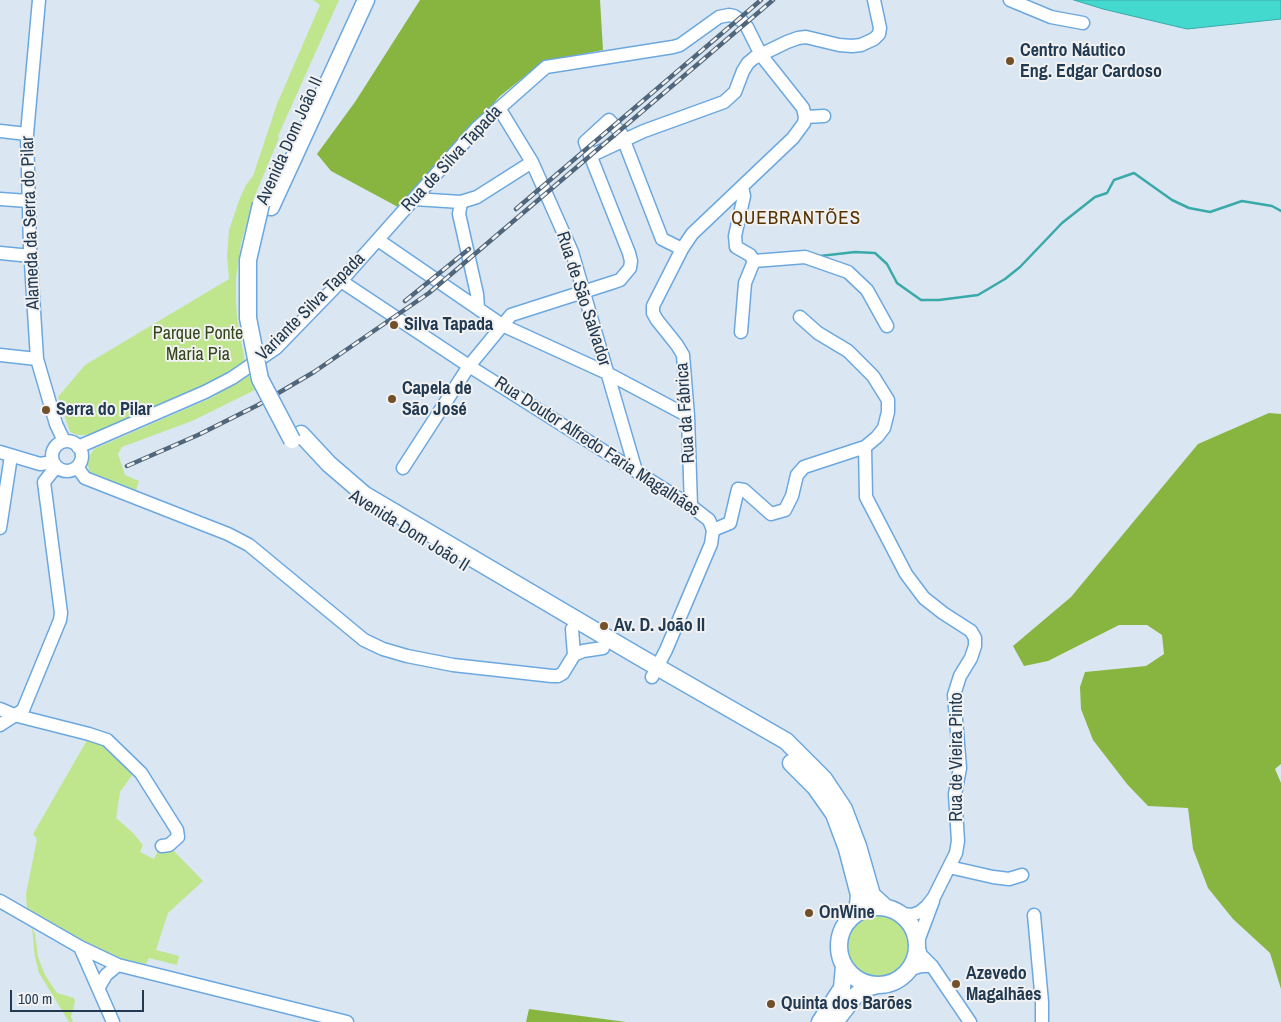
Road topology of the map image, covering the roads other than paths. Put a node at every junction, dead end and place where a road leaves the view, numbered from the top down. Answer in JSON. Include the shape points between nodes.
{"nodes":[{"id":1,"x":39,"y":0,"type":"edge"},
{"id":2,"x":354,"y":0,"type":"edge"},
{"id":3,"x":366,"y":0,"type":"edge"},
{"id":4,"x":874,"y":0,"type":"edge"},
{"id":5,"x":1010,"y":0,"type":"edge"},
{"id":6,"x":1083,"y":23,"type":"dead end"},
{"id":7,"x":761,"y":55,"type":"junction"},
{"id":8,"x":499,"y":108,"type":"junction"},
{"id":9,"x":824,"y":116,"type":"dead end"},
{"id":10,"x":805,"y":117,"type":"junction"},
{"id":11,"x":0,"y":132,"type":"edge"},
{"id":12,"x":27,"y":134,"type":"junction"},
{"id":13,"x":624,"y":140,"type":"junction"},
{"id":14,"x":590,"y":156,"type":"junction"},
{"id":15,"x":532,"y":162,"type":"junction"},
{"id":16,"x":742,"y":187,"type":"junction"},
{"id":17,"x":0,"y":199,"type":"edge"},
{"id":18,"x":414,"y":199,"type":"junction"},
{"id":19,"x":28,"y":201,"type":"junction"},
{"id":20,"x":461,"y":202,"type":"junction"},
{"id":21,"x":266,"y":205,"type":"junction"},
{"id":22,"x":378,"y":240,"type":"junction"},
{"id":23,"x":682,"y":249,"type":"junction"},
{"id":24,"x":0,"y":254,"type":"edge"},
{"id":25,"x":31,"y":256,"type":"junction"},
{"id":26,"x":754,"y":261,"type":"junction"},
{"id":27,"x":341,"y":281,"type":"junction"},
{"id":28,"x":584,"y":292,"type":"junction"},
{"id":29,"x":478,"y":308,"type":"junction"},
{"id":30,"x":800,"y":317,"type":"dead end"},
{"id":31,"x":502,"y":325,"type":"junction"},
{"id":32,"x":887,"y":326,"type":"dead end"},
{"id":33,"x":741,"y":332,"type":"dead end"},
{"id":34,"x":0,"y":355,"type":"edge"},
{"id":35,"x":37,"y":359,"type":"junction"},
{"id":36,"x":469,"y":366,"type":"junction"},
{"id":37,"x":607,"y":373,"type":"junction"},
{"id":38,"x":688,"y":416,"type":"junction"},
{"id":39,"x":296,"y":437,"type":"junction"},
{"id":40,"x":64,"y":441,"type":"junction"},
{"id":41,"x":865,"y":446,"type":"junction"},
{"id":42,"x":78,"y":447,"type":"junction"},
{"id":43,"x":6,"y":454,"type":"edge"},
{"id":44,"x":54,"y":464,"type":"junction"},
{"id":45,"x":77,"y":467,"type":"junction"},
{"id":46,"x":403,"y":468,"type":"dead end"},
{"id":47,"x":636,"y":471,"type":"junction"},
{"id":48,"x":691,"y":506,"type":"junction"},
{"id":49,"x":0,"y":528,"type":"edge"},
{"id":50,"x":714,"y":530,"type":"junction"},
{"id":51,"x":572,"y":630,"type":"junction"},
{"id":52,"x":604,"y":648,"type":"junction"},
{"id":53,"x":574,"y":655,"type":"junction"},
{"id":54,"x":654,"y":672,"type":"junction"},
{"id":55,"x":0,"y":708,"type":"edge"},
{"id":56,"x":14,"y":716,"type":"junction"},
{"id":57,"x":0,"y":725,"type":"edge"},
{"id":58,"x":162,"y":846,"type":"dead end"},
{"id":59,"x":949,"y":867,"type":"junction"},
{"id":60,"x":1022,"y":875,"type":"dead end"},
{"id":61,"x":934,"y":897,"type":"junction"},
{"id":62,"x":0,"y":901,"type":"edge"},
{"id":63,"x":884,"y":906,"type":"junction"},
{"id":64,"x":854,"y":914,"type":"junction"},
{"id":65,"x":902,"y":914,"type":"junction"},
{"id":66,"x":1034,"y":915,"type":"dead end"},
{"id":67,"x":918,"y":943,"type":"junction"},
{"id":68,"x":80,"y":947,"type":"junction"},
{"id":69,"x":118,"y":965,"type":"junction"},
{"id":70,"x":844,"y":966,"type":"junction"},
{"id":71,"x":932,"y":966,"type":"junction"},
{"id":72,"x":911,"y":969,"type":"junction"},
{"id":73,"x":877,"y":985,"type":"junction"},
{"id":74,"x":98,"y":987,"type":"junction"},
{"id":75,"x":113,"y":1022,"type":"edge"},
{"id":76,"x":347,"y":1022,"type":"edge"},
{"id":77,"x":820,"y":1022,"type":"edge"},
{"id":78,"x":835,"y":1022,"type":"edge"},
{"id":79,"x":970,"y":1022,"type":"edge"},
{"id":80,"x":1042,"y":1022,"type":"edge"}],
"edges":[{"from":1,"to":12,"type":"street","name":"Alameda da Serra do Pilar"},
{"from":2,"to":21,"type":"main road","name":"Avenida Dom João II"},
{"from":3,"to":21,"type":"main road","name":"Avenida Dom João II"},
{"from":4,"to":7,"type":"street","via":[[880,28],[879,34],[867,43],[846,45],[806,37]]},
{"from":5,"to":6,"type":"street","via":[[1051,17]]},
{"from":7,"to":8,"type":"street","name":"Rua de Silva Tapada","via":[[747,27],[729,15],[673,47],[546,67]]},
{"from":7,"to":10,"type":"street","via":[[803,108]]},
{"from":7,"to":13,"type":"street","via":[[748,63],[734,92],[724,102]]},
{"from":8,"to":15,"type":"street","name":"Rua de São Salvador"},
{"from":8,"to":18,"type":"street","name":"Rua de Silva Tapada"},
{"from":9,"to":10,"type":"street"},
{"from":10,"to":16,"type":"street","name":"Rua da Fábrica","via":[[793,138]]},
{"from":11,"to":12,"type":"street"},
{"from":12,"to":19,"type":"street","name":"Alameda da Serra do Pilar"},
{"from":13,"to":14,"type":"street"},
{"from":13,"to":14,"type":"street","via":[[609,120],[584,142]]},
{"from":13,"to":23,"type":"street","via":[[662,239]]},
{"from":14,"to":28,"type":"street","via":[[631,261],[630,268],[620,280]]},
{"from":15,"to":20,"type":"street","via":[[477,198]]},
{"from":15,"to":28,"type":"street","name":"Rua de São Salvador","via":[[572,252]]},
{"from":16,"to":23,"type":"street","name":"Rua da Fábrica","via":[[692,234]]},
{"from":16,"to":26,"type":"street","via":[[744,196],[735,236],[736,247]]},
{"from":17,"to":19,"type":"street"},
{"from":18,"to":20,"type":"street"},
{"from":18,"to":22,"type":"street","name":"Rua de Silva Tapada"},
{"from":19,"to":25,"type":"street","name":"Alameda da Serra do Pilar"},
{"from":20,"to":29,"type":"street","via":[[459,214]]},
{"from":21,"to":39,"type":"main road","name":"Avenida Dom João II","via":[[258,261],[259,317],[271,376]]},
{"from":22,"to":27,"type":"street","name":"Variante Silva Tapada"},
{"from":22,"to":29,"type":"street"},
{"from":23,"to":38,"type":"street","name":"Rua da Fábrica","via":[[653,306],[653,313],[683,355]]},
{"from":24,"to":25,"type":"street"},
{"from":25,"to":35,"type":"street","name":"Alameda da Serra do Pilar"},
{"from":26,"to":32,"type":"street","via":[[805,257],[848,272],[867,290]]},
{"from":26,"to":33,"type":"street","via":[[744,283]]},
{"from":27,"to":36,"type":"street","name":"Rua Doutor Alfredo Faria Magalhães"},
{"from":27,"to":42,"type":"street","name":"Variante Silva Tapada","via":[[276,348],[232,378]]},
{"from":28,"to":31,"type":"street","via":[[511,315]]},
{"from":28,"to":37,"type":"street","name":"Rua de São Salvador"},
{"from":29,"to":31,"type":"street"},
{"from":30,"to":41,"type":"street","via":[[848,352],[873,376],[888,400],[884,428]]},
{"from":31,"to":36,"type":"street"},
{"from":31,"to":37,"type":"street"},
{"from":34,"to":35,"type":"street"},
{"from":35,"to":40,"type":"street","name":"Alameda da Serra do Pilar"},
{"from":36,"to":46,"type":"street"},
{"from":36,"to":47,"type":"street","name":"Rua Doutor Alfredo Faria Magalhães"},
{"from":37,"to":38,"type":"street"},
{"from":37,"to":47,"type":"street","name":"Rua de São Salvador"},
{"from":38,"to":48,"type":"street","name":"Rua da Fábrica"},
{"from":39,"to":51,"type":"main road","name":"Avenida Dom João II","via":[[322,472],[359,504]]},
{"from":39,"to":54,"type":"main road","name":"Avenida Dom João II","via":[[365,495]]},
{"from":40,"to":42,"type":"street"},
{"from":40,"to":44,"type":"street","via":[[53,449]]},
{"from":41,"to":50,"type":"street","via":[[804,466],[797,475],[785,510],[771,514],[744,490],[738,489],[730,524]]},
{"from":41,"to":59,"type":"street","name":"Rua de Vieira Pinto","via":[[866,497],[906,574],[924,598],[971,631],[974,638],[971,658],[954,695],[960,768],[955,794],[958,841]]},
{"from":42,"to":45,"type":"street","via":[[82,455]]},
{"from":43,"to":44,"type":"street","via":[[40,464]]},
{"from":43,"to":49,"type":"street"},
{"from":44,"to":45,"type":"street","via":[[64,471]]},
{"from":44,"to":56,"type":"street","via":[[44,482],[61,614],[22,710]]},
{"from":45,"to":53,"type":"street","via":[[85,478],[249,545],[364,640],[383,649],[453,665],[552,676],[563,673]]},
{"from":47,"to":48,"type":"street","name":"Rua Doutor Alfredo Faria Magalhães"},
{"from":48,"to":50,"type":"street","name":"Rua Doutor Alfredo Faria Magalhães","via":[[704,515]]},
{"from":50,"to":54,"type":"street","name":"Rua Doutor Alfredo Faria Magalhães","via":[[711,544]]},
{"from":51,"to":52,"type":"main road","name":"Avenida Dom João II"},
{"from":51,"to":53,"type":"street"},
{"from":52,"to":53,"type":"street"},
{"from":52,"to":54,"type":"main road","name":"Avenida Dom João II"},
{"from":54,"to":63,"type":"main road","name":"Avenida Dom João II","via":[[786,741],[824,780],[844,809],[872,895]]},
{"from":54,"to":64,"type":"main road","name":"Avenida Dom João II","via":[[779,750],[815,787],[834,814],[847,850],[859,895]]},
{"from":55,"to":56,"type":"street"},
{"from":56,"to":57,"type":"street"},
{"from":56,"to":58,"type":"street","via":[[107,740],[141,773],[177,830],[178,837],[170,845]]},
{"from":59,"to":60,"type":"street","via":[[1009,879]]},
{"from":59,"to":61,"type":"street","name":"Rua de Vieira Pinto"},
{"from":61,"to":65,"type":"street","name":"Rua de Vieira Pinto","via":[[920,912]]},
{"from":61,"to":67,"type":"street","name":"Rua de Vieira Pinto"},
{"from":62,"to":68,"type":"street"},
{"from":63,"to":64,"type":"main road","via":[[868,907]]},
{"from":63,"to":65,"type":"main road"},
{"from":64,"to":70,"type":"main road","via":[[848,919],[838,942]]},
{"from":65,"to":67,"type":"main road","via":[[915,930]]},
{"from":66,"to":80,"type":"street"},
{"from":67,"to":71,"type":"street","via":[[921,955]]},
{"from":67,"to":72,"type":"main road"},
{"from":68,"to":69,"type":"street"},
{"from":68,"to":74,"type":"street"},
{"from":69,"to":74,"type":"street"},
{"from":69,"to":76,"type":"street"},
{"from":70,"to":73,"type":"main road","via":[[858,980]]},
{"from":70,"to":77,"type":"main road","via":[[842,988]]},
{"from":71,"to":72,"type":"street"},
{"from":71,"to":79,"type":"street"},
{"from":72,"to":73,"type":"main road","via":[[890,984]]},
{"from":73,"to":78,"type":"main road","via":[[856,995]]},
{"from":74,"to":75,"type":"street"}]}
